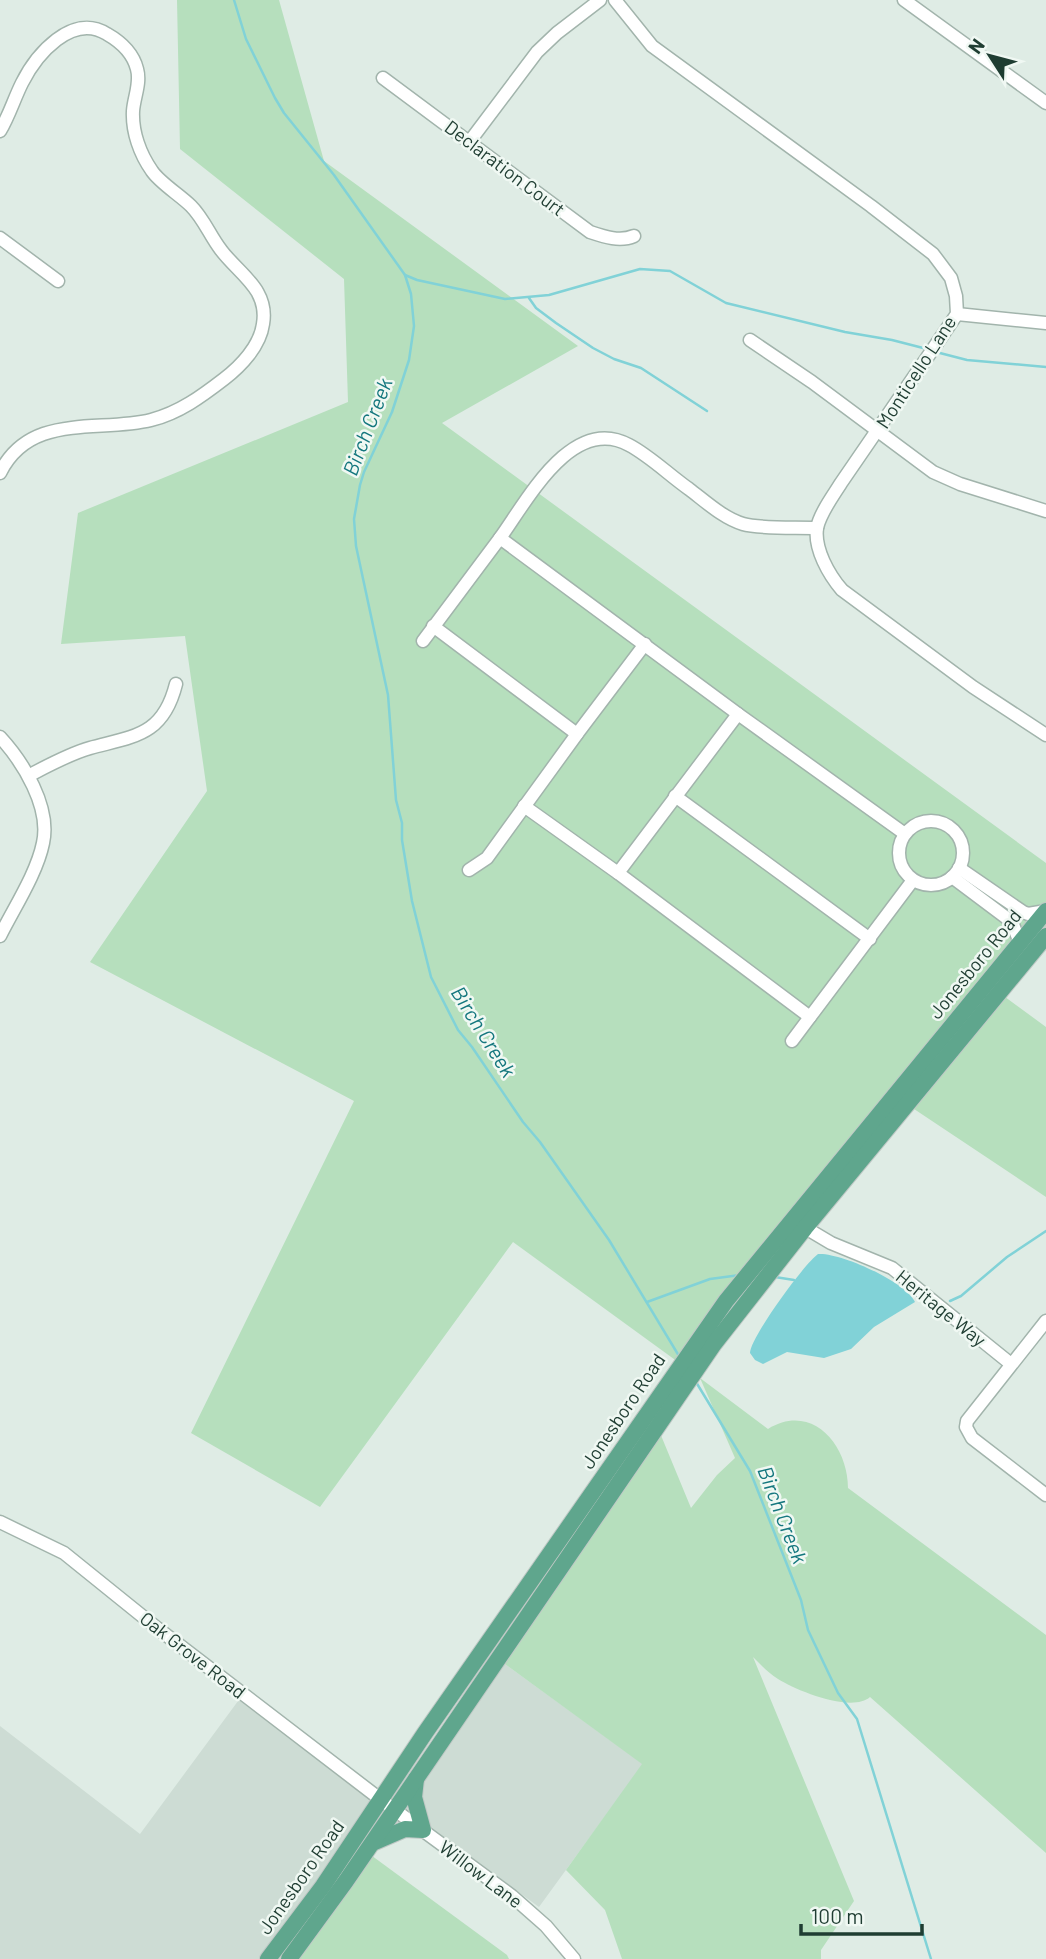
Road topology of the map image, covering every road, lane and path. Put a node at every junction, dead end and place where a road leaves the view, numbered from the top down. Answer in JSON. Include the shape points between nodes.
{"nodes":[{"id":1,"x":600,"y":0,"type":"edge"},
{"id":2,"x":615,"y":0,"type":"edge"},
{"id":3,"x":904,"y":0,"type":"edge"},
{"id":4,"x":383,"y":78,"type":"dead end"},
{"id":5,"x":1046,"y":103,"type":"edge"},
{"id":6,"x":0,"y":131,"type":"edge"},
{"id":7,"x":470,"y":141,"type":"junction"},
{"id":8,"x":634,"y":236,"type":"dead end"},
{"id":9,"x":0,"y":238,"type":"edge"},
{"id":10,"x":58,"y":281,"type":"dead end"},
{"id":11,"x":957,"y":314,"type":"junction"},
{"id":12,"x":1046,"y":323,"type":"edge"},
{"id":13,"x":750,"y":340,"type":"dead end"},
{"id":14,"x":878,"y":432,"type":"junction"},
{"id":15,"x":0,"y":473,"type":"edge"},
{"id":16,"x":1046,"y":511,"type":"edge"},
{"id":17,"x":817,"y":528,"type":"junction"},
{"id":18,"x":500,"y":538,"type":"junction"},
{"id":19,"x":433,"y":626,"type":"junction"},
{"id":20,"x":423,"y":640,"type":"dead end"},
{"id":21,"x":645,"y":644,"type":"junction"},
{"id":22,"x":176,"y":684,"type":"dead end"},
{"id":23,"x":738,"y":714,"type":"junction"},
{"id":24,"x":577,"y":734,"type":"junction"},
{"id":25,"x":1046,"y":734,"type":"edge"},
{"id":26,"x":0,"y":737,"type":"edge"},
{"id":27,"x":30,"y":775,"type":"junction"},
{"id":28,"x":675,"y":796,"type":"junction"},
{"id":29,"x":524,"y":806,"type":"junction"},
{"id":30,"x":905,"y":834,"type":"junction"},
{"id":31,"x":469,"y":870,"type":"dead end"},
{"id":32,"x":618,"y":873,"type":"junction"},
{"id":33,"x":956,"y":873,"type":"junction"},
{"id":34,"x":913,"y":880,"type":"junction"},
{"id":35,"x":1046,"y":911,"type":"edge"},
{"id":36,"x":0,"y":936,"type":"edge"},
{"id":37,"x":1046,"y":936,"type":"edge"},
{"id":38,"x":870,"y":939,"type":"junction"},
{"id":39,"x":1020,"y":943,"type":"junction"},
{"id":40,"x":810,"y":1017,"type":"junction"},
{"id":41,"x":792,"y":1041,"type":"dead end"},
{"id":42,"x":799,"y":1224,"type":"junction"},
{"id":43,"x":1046,"y":1321,"type":"edge"},
{"id":44,"x":1011,"y":1364,"type":"junction"},
{"id":45,"x":1046,"y":1495,"type":"edge"},
{"id":46,"x":0,"y":1522,"type":"edge"},
{"id":47,"x":416,"y":1779,"type":"junction"},
{"id":48,"x":380,"y":1799,"type":"junction"},
{"id":49,"x":394,"y":1810,"type":"junction"},
{"id":50,"x":423,"y":1830,"type":"junction"},
{"id":51,"x":370,"y":1845,"type":"junction"},
{"id":52,"x":268,"y":1959,"type":"edge"},
{"id":53,"x":289,"y":1959,"type":"edge"},
{"id":54,"x":574,"y":1959,"type":"edge"}],
"edges":[{"from":1,"to":7,"type":"street","via":[[537,52]]},
{"from":2,"to":11,"type":"street","name":"Monticello Lane","via":[[652,46],[933,254],[951,278]]},
{"from":3,"to":5,"type":"street"},
{"from":4,"to":7,"type":"street","name":"Declaration Court"},
{"from":6,"to":15,"type":"street","via":[[22,84],[53,43],[70,31],[89,27],[122,44],[138,71],[134,123],[144,156],[153,173],[192,207],[220,249],[252,282],[263,302],[263,325],[251,352],[233,372],[178,411],[128,424],[49,431],[24,443],[7,458]]},
{"from":7,"to":8,"type":"street","name":"Declaration Court","via":[[590,232],[615,239]]},
{"from":9,"to":10,"type":"street"},
{"from":11,"to":12,"type":"street"},
{"from":11,"to":14,"type":"street","name":"Monticello Lane"},
{"from":13,"to":14,"type":"street"},
{"from":14,"to":16,"type":"street","via":[[933,472]]},
{"from":14,"to":17,"type":"street","name":"Monticello Lane","via":[[841,482]]},
{"from":17,"to":18,"type":"street","via":[[744,524],[702,499],[628,443],[593,439],[575,446],[555,463]]},
{"from":17,"to":25,"type":"street","via":[[821,554],[842,590],[973,687]]},
{"from":18,"to":19,"type":"street"},
{"from":18,"to":21,"type":"street"},
{"from":19,"to":20,"type":"street"},
{"from":19,"to":24,"type":"street"},
{"from":21,"to":23,"type":"street"},
{"from":21,"to":24,"type":"street"},
{"from":22,"to":27,"type":"street","via":[[173,698],[148,731],[90,748]]},
{"from":23,"to":28,"type":"street"},
{"from":23,"to":30,"type":"street"},
{"from":24,"to":29,"type":"street"},
{"from":26,"to":27,"type":"street"},
{"from":27,"to":36,"type":"street","via":[[44,824],[44,841]]},
{"from":28,"to":32,"type":"street"},
{"from":28,"to":38,"type":"street"},
{"from":29,"to":31,"type":"street","via":[[487,858]]},
{"from":29,"to":32,"type":"street"},
{"from":30,"to":33,"type":"street","via":[[922,822],[943,824],[959,837],[962,848]]},
{"from":30,"to":34,"type":"street","via":[[898,854]]},
{"from":32,"to":40,"type":"street"},
{"from":33,"to":34,"type":"street","via":[[937,885]]},
{"from":33,"to":35,"type":"street","via":[[1023,912]]},
{"from":33,"to":39,"type":"street","via":[[1012,922]]},
{"from":34,"to":38,"type":"street"},
{"from":35,"to":39,"type":"main road","name":"Jonesboro Road"},
{"from":37,"to":42,"type":"main road","name":"Jonesboro Road"},
{"from":38,"to":40,"type":"street"},
{"from":39,"to":42,"type":"main road","name":"Jonesboro Road"},
{"from":40,"to":41,"type":"street"},
{"from":42,"to":44,"type":"street","name":"Heritage Way","via":[[892,1268]]},
{"from":42,"to":47,"type":"main road","name":"Jonesboro Road"},
{"from":42,"to":48,"type":"main road","name":"Jonesboro Road","via":[[726,1301]]},
{"from":43,"to":44,"type":"street"},
{"from":44,"to":45,"type":"street","via":[[966,1427],[972,1438]]},
{"from":46,"to":48,"type":"street","name":"Oak Grove Road","via":[[64,1553]]},
{"from":47,"to":49,"type":"main road","name":"Jonesboro Road"},
{"from":47,"to":50,"type":"main road","via":[[414,1797]]},
{"from":48,"to":49,"type":"street","name":"Willow Lane"},
{"from":48,"to":52,"type":"main road","name":"Jonesboro Road"},
{"from":49,"to":50,"type":"street","name":"Willow Lane"},
{"from":49,"to":51,"type":"main road","name":"Jonesboro Road"},
{"from":50,"to":51,"type":"main road","via":[[405,1829]]},
{"from":50,"to":54,"type":"street","name":"Willow Lane","via":[[512,1896]]},
{"from":51,"to":53,"type":"main road","name":"Jonesboro Road"}]}
